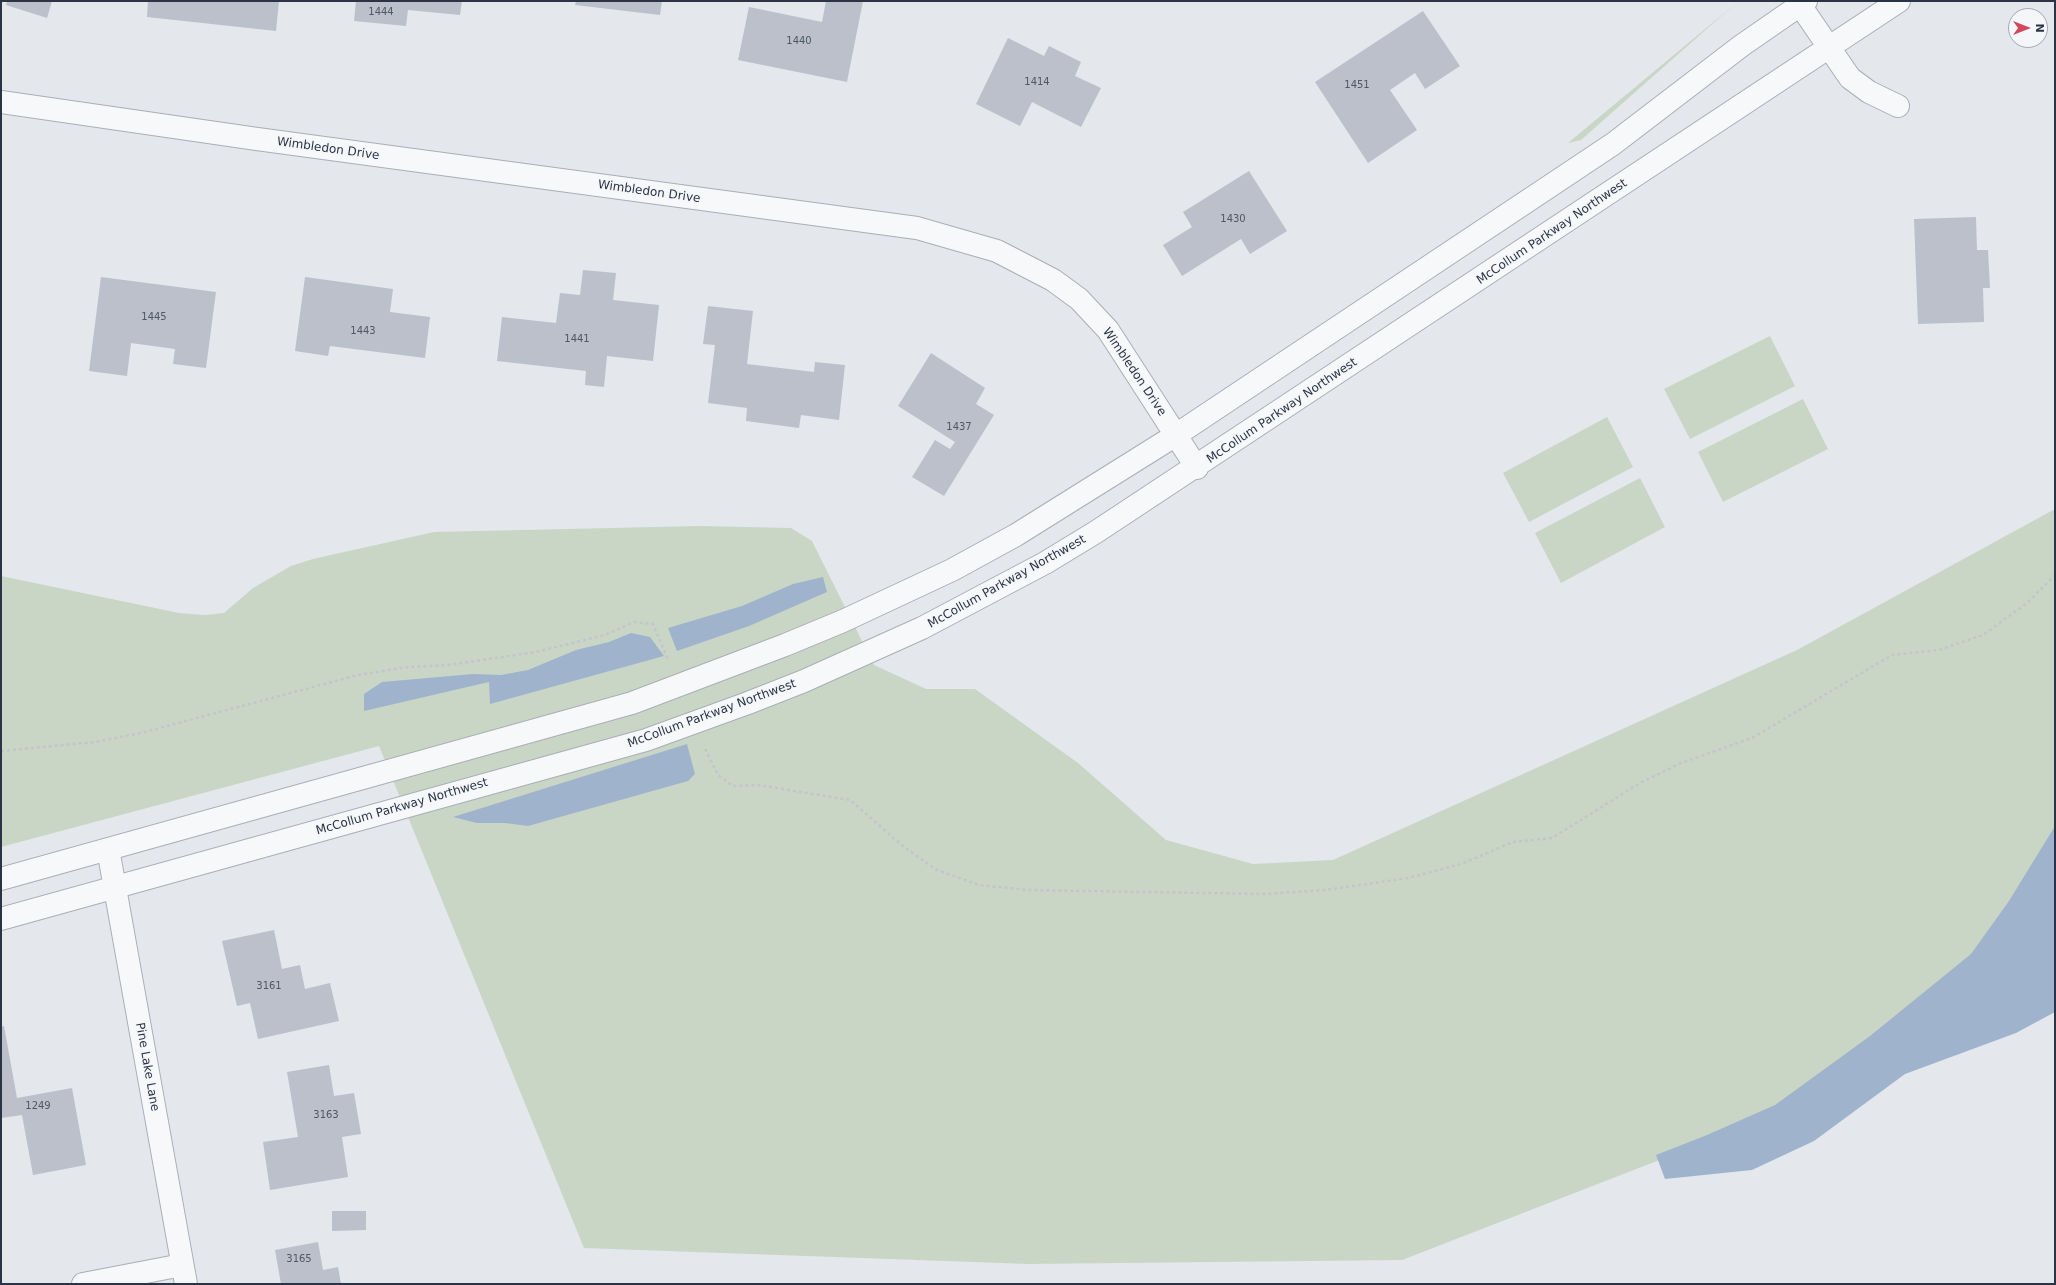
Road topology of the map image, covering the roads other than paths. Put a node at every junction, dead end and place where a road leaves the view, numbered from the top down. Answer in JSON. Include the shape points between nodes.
{"nodes":[{"id":1,"x":1899,"y":1,"type":"edge"},
{"id":2,"x":1803,"y":3,"type":"edge"},
{"id":3,"x":1829,"y":49,"type":"junction"},
{"id":4,"x":1,"y":102,"type":"edge"},
{"id":5,"x":1898,"y":106,"type":"dead end"},
{"id":6,"x":1176,"y":435,"type":"junction"},
{"id":7,"x":1197,"y":468,"type":"junction"},
{"id":8,"x":108,"y":849,"type":"junction"},
{"id":9,"x":1,"y":879,"type":"edge"},
{"id":10,"x":115,"y":888,"type":"junction"},
{"id":11,"x":1,"y":919,"type":"edge"},
{"id":12,"x":184,"y":1275,"type":"edge"},
{"id":13,"x":83,"y":1284,"type":"edge"}],
"edges":[{"from":1,"to":3,"type":"street","name":"McCollum Parkway Northwest"},
{"from":2,"to":3,"type":"street"},
{"from":2,"to":6,"type":"street","via":[[1730,53],[1613,144]]},
{"from":3,"to":5,"type":"street","via":[[1850,78],[1869,92]]},
{"from":3,"to":7,"type":"street","name":"McCollum Parkway Northwest"},
{"from":4,"to":6,"type":"street","name":"Wimbledon Drive","via":[[917,228],[997,251],[1053,280],[1079,299],[1108,330]]},
{"from":6,"to":7,"type":"street","name":"Wimbledon Drive"},
{"from":6,"to":8,"type":"street","via":[[1022,531],[952,570],[843,621],[680,686],[557,726]]},
{"from":7,"to":10,"type":"street","name":"McCollum Parkway Northwest","via":[[1045,563],[922,628],[804,681],[646,740]]},
{"from":8,"to":9,"type":"street"},
{"from":8,"to":10,"type":"street","name":"Pine Lake Lane"},
{"from":10,"to":11,"type":"street","name":"McCollum Parkway Northwest"},
{"from":10,"to":12,"type":"street","name":"Pine Lake Lane"},
{"from":12,"to":13,"type":"street"}]}
